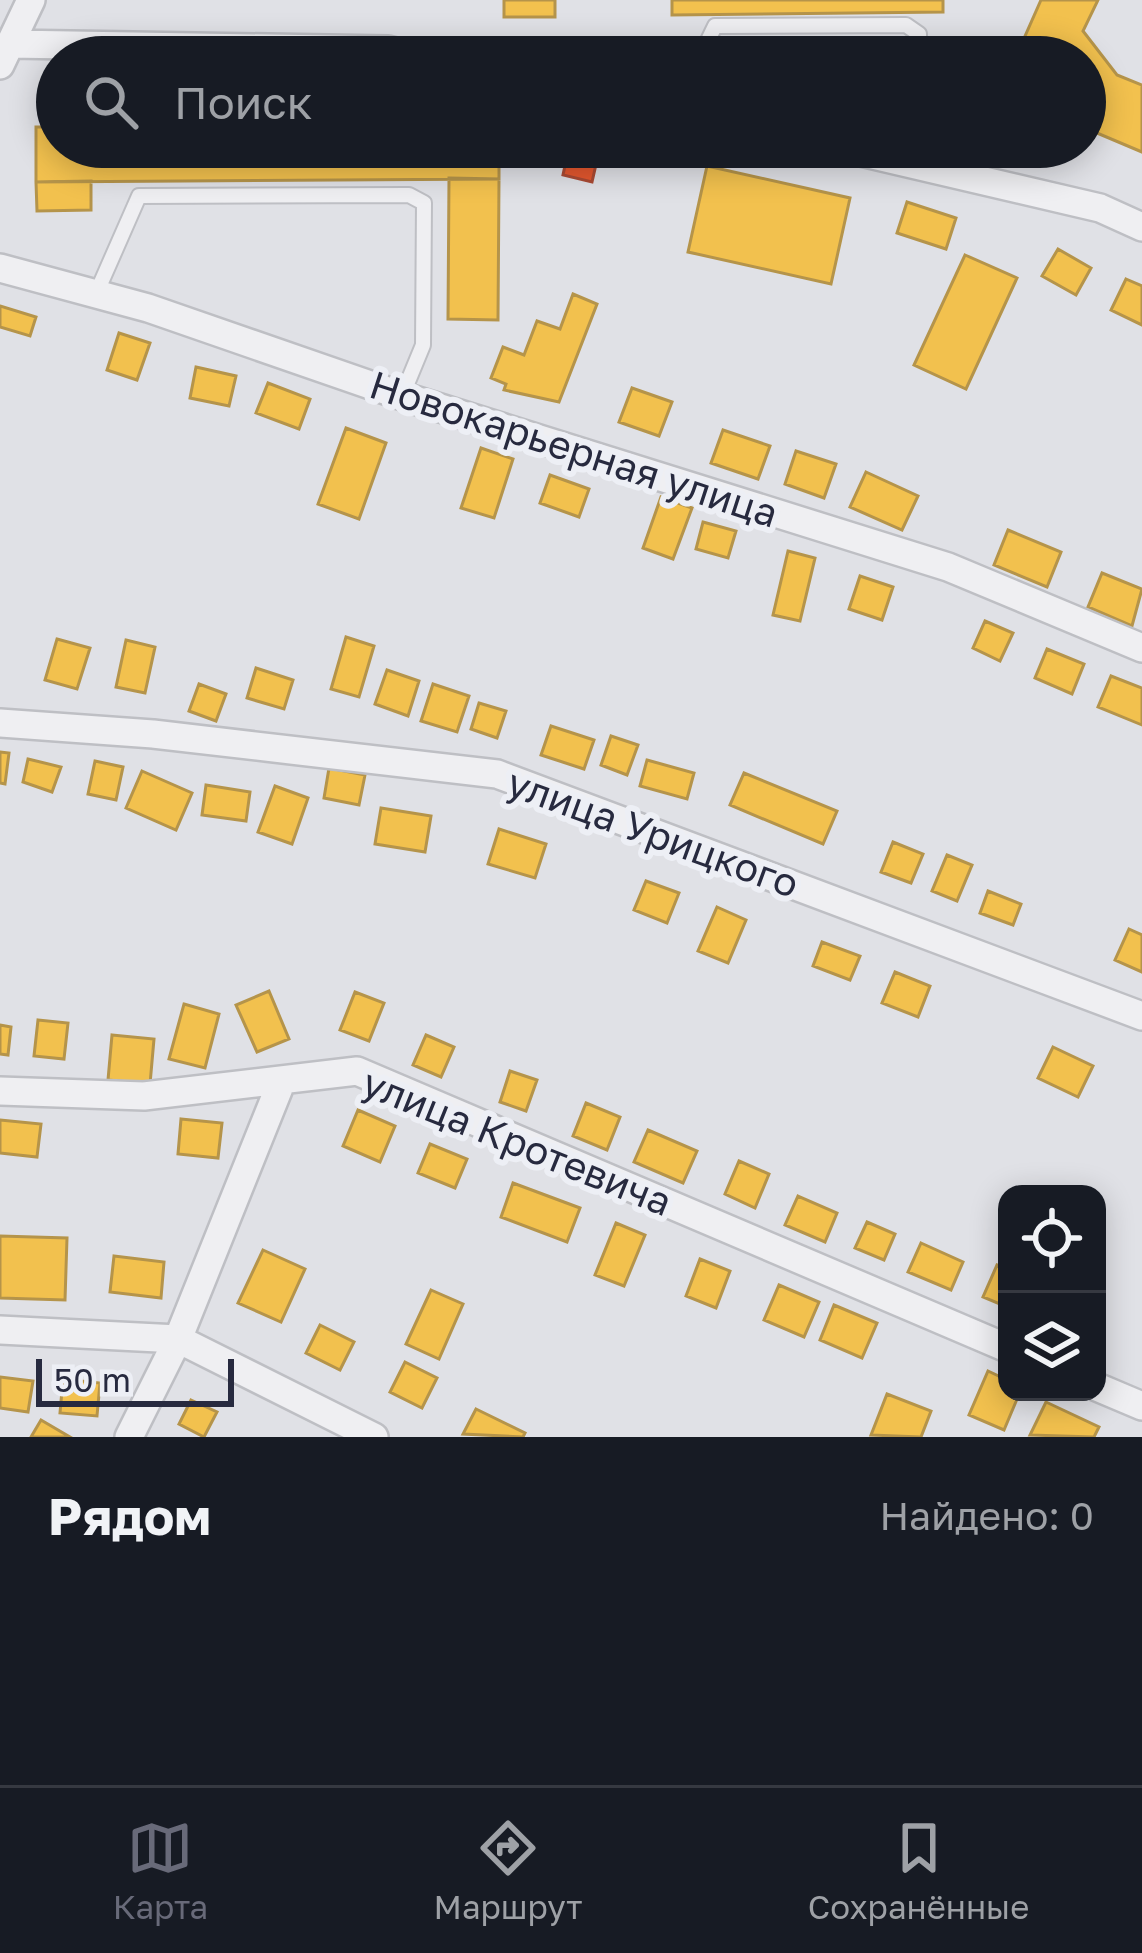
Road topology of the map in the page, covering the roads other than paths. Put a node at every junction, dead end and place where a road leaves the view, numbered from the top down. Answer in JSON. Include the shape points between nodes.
{"nodes":[{"id":1,"x":31,"y":0,"type":"edge"},
{"id":2,"x":710,"y":36,"type":"edge"},
{"id":3,"x":919,"y":36,"type":"edge"},
{"id":4,"x":5,"y":55,"type":"edge"},
{"id":5,"x":36,"y":55,"type":"edge"},
{"id":6,"x":962,"y":168,"type":"edge"},
{"id":7,"x":1142,"y":227,"type":"edge"},
{"id":8,"x":0,"y":268,"type":"edge"},
{"id":9,"x":96,"y":294,"type":"junction"},
{"id":10,"x":402,"y":396,"type":"junction"},
{"id":11,"x":1142,"y":648,"type":"edge"},
{"id":12,"x":0,"y":723,"type":"edge"},
{"id":13,"x":1142,"y":1016,"type":"edge"},
{"id":14,"x":281,"y":1083,"type":"junction"},
{"id":15,"x":0,"y":1091,"type":"edge"},
{"id":16,"x":0,"y":1330,"type":"edge"},
{"id":17,"x":178,"y":1339,"type":"junction"},
{"id":18,"x":998,"y":1344,"type":"edge"},
{"id":19,"x":1106,"y":1391,"type":"edge"},
{"id":20,"x":1142,"y":1406,"type":"edge"},
{"id":21,"x":129,"y":1437,"type":"edge"},
{"id":22,"x":374,"y":1437,"type":"edge"}],
"edges":[{"from":1,"to":4,"type":"street"},
{"from":2,"to":3,"type":"lane","via":[[715,26],[906,25]]},
{"from":4,"to":5,"type":"street"},
{"from":6,"to":7,"type":"street"},
{"from":8,"to":9,"type":"street","name":"Новокарьерная улица"},
{"from":9,"to":10,"type":"street","name":"Новокарьерная улица"},
{"from":9,"to":10,"type":"lane","via":[[139,196],[409,195],[424,203],[423,345]]},
{"from":10,"to":11,"type":"street","name":"Новокарьерная улица","via":[[948,567]]},
{"from":12,"to":13,"type":"street","name":"улица Урицкого","via":[[496,773]]},
{"from":14,"to":15,"type":"street","name":"улица Кротевича","via":[[144,1096]]},
{"from":14,"to":17,"type":"street"},
{"from":14,"to":18,"type":"street","name":"улица Кротевича","via":[[357,1071]]},
{"from":16,"to":17,"type":"street"},
{"from":17,"to":21,"type":"street"},
{"from":17,"to":22,"type":"street"},
{"from":19,"to":20,"type":"street"}]}
